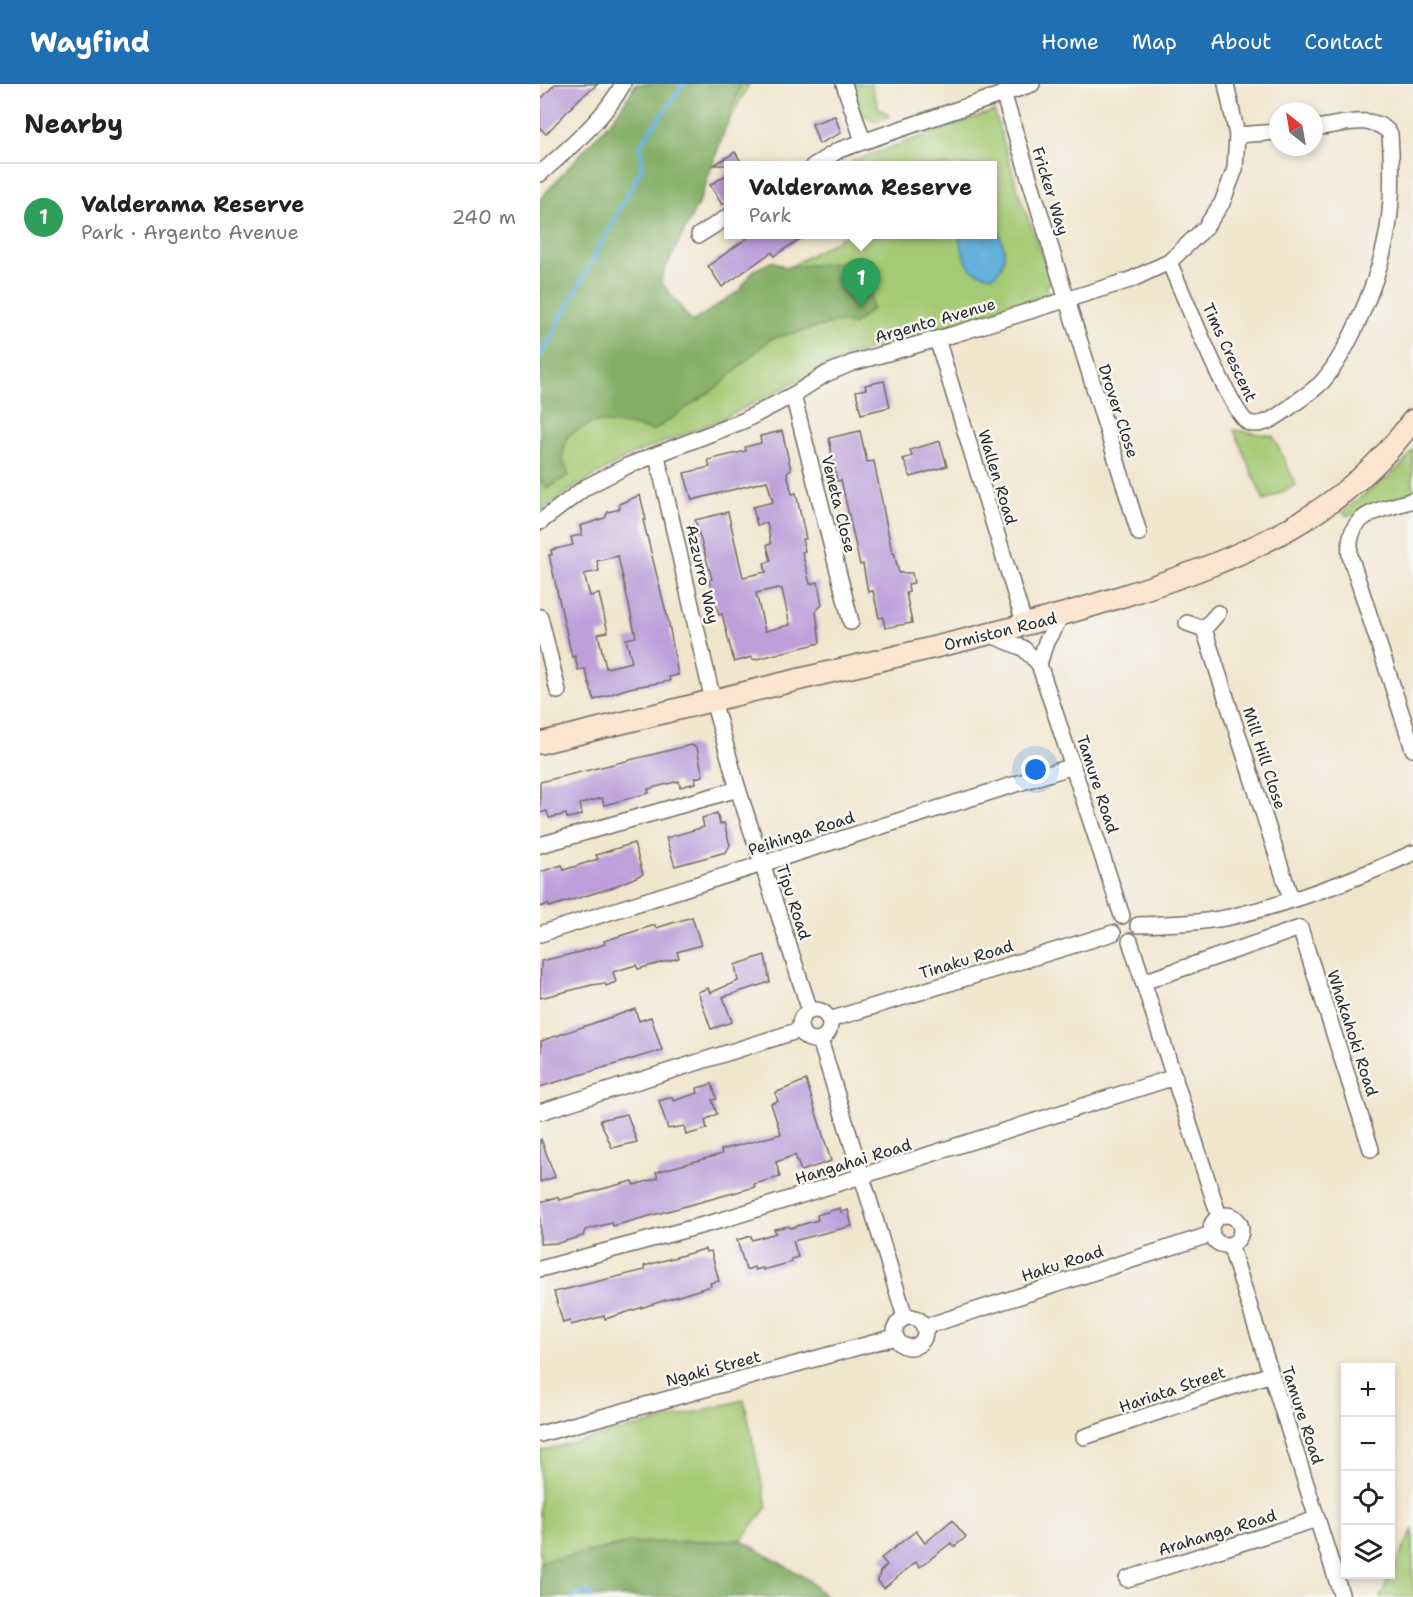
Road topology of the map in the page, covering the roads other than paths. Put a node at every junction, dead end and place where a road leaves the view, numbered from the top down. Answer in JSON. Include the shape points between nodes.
{"nodes":[{"id":1,"x":623,"y":84,"type":"edge"},
{"id":2,"x":844,"y":84,"type":"edge"},
{"id":3,"x":1032,"y":84,"type":"edge"},
{"id":4,"x":1226,"y":84,"type":"edge"},
{"id":5,"x":1003,"y":93,"type":"junction"},
{"id":6,"x":1323,"y":127,"type":"edge"},
{"id":7,"x":1269,"y":133,"type":"edge"},
{"id":8,"x":1237,"y":135,"type":"junction"},
{"id":9,"x":862,"y":141,"type":"junction"},
{"id":10,"x":820,"y":161,"type":"edge"},
{"id":11,"x":543,"y":166,"type":"edge"},
{"id":12,"x":724,"y":219,"type":"edge"},
{"id":13,"x":699,"y":235,"type":"dead end"},
{"id":14,"x":1169,"y":262,"type":"junction"},
{"id":15,"x":1065,"y":300,"type":"junction"},
{"id":16,"x":937,"y":339,"type":"junction"},
{"id":17,"x":793,"y":395,"type":"junction"},
{"id":18,"x":1413,"y":420,"type":"edge"},
{"id":19,"x":657,"y":456,"type":"junction"},
{"id":20,"x":1413,"y":500,"type":"edge"},
{"id":21,"x":540,"y":522,"type":"edge"},
{"id":22,"x":1139,"y":533,"type":"dead end"},
{"id":23,"x":1218,"y":613,"type":"dead end"},
{"id":24,"x":1061,"y":616,"type":"junction"},
{"id":25,"x":540,"y":617,"type":"edge"},
{"id":26,"x":851,"y":622,"type":"dead end"},
{"id":27,"x":1187,"y":623,"type":"dead end"},
{"id":28,"x":1025,"y":626,"type":"junction"},
{"id":29,"x":1204,"y":629,"type":"junction"},
{"id":30,"x":991,"y":635,"type":"junction"},
{"id":31,"x":1040,"y":664,"type":"junction"},
{"id":32,"x":558,"y":691,"type":"dead end"},
{"id":33,"x":713,"y":701,"type":"junction"},
{"id":34,"x":540,"y":743,"type":"edge"},
{"id":35,"x":1413,"y":749,"type":"edge"},
{"id":36,"x":1073,"y":766,"type":"junction"},
{"id":37,"x":738,"y":789,"type":"junction"},
{"id":38,"x":540,"y":845,"type":"edge"},
{"id":39,"x":1413,"y":853,"type":"edge"},
{"id":40,"x":763,"y":864,"type":"junction"},
{"id":41,"x":1292,"y":898,"type":"junction"},
{"id":42,"x":1122,"y":916,"type":"junction"},
{"id":43,"x":1138,"y":924,"type":"junction"},
{"id":44,"x":1113,"y":933,"type":"junction"},
{"id":45,"x":540,"y":934,"type":"edge"},
{"id":46,"x":1130,"y":941,"type":"junction"},
{"id":47,"x":1143,"y":982,"type":"junction"},
{"id":48,"x":810,"y":1011,"type":"junction"},
{"id":49,"x":829,"y":1020,"type":"junction"},
{"id":50,"x":800,"y":1030,"type":"junction"},
{"id":51,"x":819,"y":1040,"type":"junction"},
{"id":52,"x":1175,"y":1077,"type":"junction"},
{"id":53,"x":540,"y":1112,"type":"edge"},
{"id":54,"x":1371,"y":1149,"type":"dead end"},
{"id":55,"x":862,"y":1177,"type":"junction"},
{"id":56,"x":1219,"y":1216,"type":"junction"},
{"id":57,"x":1212,"y":1234,"type":"junction"},
{"id":58,"x":1230,"y":1245,"type":"junction"},
{"id":59,"x":540,"y":1269,"type":"edge"},
{"id":60,"x":905,"y":1317,"type":"junction"},
{"id":61,"x":924,"y":1327,"type":"junction"},
{"id":62,"x":895,"y":1337,"type":"junction"},
{"id":63,"x":1271,"y":1374,"type":"junction"},
{"id":64,"x":540,"y":1434,"type":"edge"},
{"id":65,"x":1084,"y":1437,"type":"dead end"},
{"id":66,"x":1317,"y":1519,"type":"junction"},
{"id":67,"x":1126,"y":1579,"type":"dead end"},
{"id":68,"x":1342,"y":1597,"type":"edge"}],
"edges":[{"from":1,"to":11,"type":"street","via":[[593,124]]},
{"from":2,"to":9,"type":"street"},
{"from":3,"to":5,"type":"street"},
{"from":4,"to":8,"type":"street","name":"Argento Avenue"},
{"from":5,"to":9,"type":"street"},
{"from":5,"to":15,"type":"street","name":"Fricker Way"},
{"from":6,"to":14,"type":"street","name":"Tims Crescent","via":[[1378,124],[1390,134],[1392,168],[1391,211],[1376,282],[1349,342],[1322,382],[1262,424],[1248,423],[1238,413],[1225,387]]},
{"from":7,"to":8,"type":"street"},
{"from":8,"to":14,"type":"street","name":"Argento Avenue","via":[[1234,169],[1222,203],[1205,228]]},
{"from":9,"to":10,"type":"street"},
{"from":12,"to":13,"type":"street"},
{"from":14,"to":15,"type":"street","name":"Argento Avenue","via":[[1130,280]]},
{"from":15,"to":16,"type":"street","name":"Argento Avenue"},
{"from":15,"to":22,"type":"street","name":"Drover Close"},
{"from":16,"to":17,"type":"street","name":"Argento Avenue","via":[[852,363]]},
{"from":16,"to":28,"type":"street","name":"Wallen Road"},
{"from":17,"to":19,"type":"street","name":"Argento Avenue"},
{"from":17,"to":26,"type":"street","name":"Veneta Close"},
{"from":18,"to":24,"type":"main road","name":"Ormiston Road","via":[[1394,447],[1366,474],[1299,525],[1239,555],[1177,579]]},
{"from":19,"to":21,"type":"street","name":"Argento Avenue","via":[[586,487]]},
{"from":19,"to":33,"type":"street","name":"Azzurro Way"},
{"from":20,"to":35,"type":"street","via":[[1367,515],[1355,523],[1348,541]]},
{"from":23,"to":29,"type":"street"},
{"from":24,"to":28,"type":"main road","name":"Ormiston Road"},
{"from":24,"to":31,"type":"street","via":[[1046,642]]},
{"from":25,"to":32,"type":"street"},
{"from":27,"to":29,"type":"street"},
{"from":28,"to":30,"type":"main road","name":"Ormiston Road"},
{"from":29,"to":41,"type":"street","name":"Mill Hill Close"},
{"from":30,"to":31,"type":"street","via":[[1023,648]]},
{"from":30,"to":33,"type":"main road","name":"Ormiston Road"},
{"from":31,"to":36,"type":"street","name":"Tamure Road"},
{"from":33,"to":34,"type":"main road","name":"Ormiston Road"},
{"from":33,"to":37,"type":"street","name":"Tipu Road"},
{"from":36,"to":40,"type":"street","name":"Peihinga Road"},
{"from":36,"to":42,"type":"street","name":"Tamure Road"},
{"from":37,"to":38,"type":"street"},
{"from":37,"to":40,"type":"street","name":"Tipu Road"},
{"from":39,"to":41,"type":"street"},
{"from":40,"to":45,"type":"street","name":"Peihinga Road"},
{"from":40,"to":48,"type":"street","name":"Tipu Road"},
{"from":41,"to":43,"type":"street","via":[[1230,917]]},
{"from":42,"to":43,"type":"street","via":[[1134,918]]},
{"from":42,"to":44,"type":"street","via":[[1113,925]]},
{"from":43,"to":46,"type":"street","via":[[1137,936]]},
{"from":44,"to":46,"type":"street","via":[[1118,939]]},
{"from":44,"to":49,"type":"street","name":"Tinaku Road"},
{"from":46,"to":47,"type":"street"},
{"from":47,"to":52,"type":"street"},
{"from":47,"to":54,"type":"street","name":"Whakahoki Road","via":[[1300,928]]},
{"from":48,"to":49,"type":"street","via":[[819,1011]]},
{"from":48,"to":50,"type":"street","via":[[800,1020]]},
{"from":49,"to":51,"type":"street","via":[[829,1030]]},
{"from":50,"to":51,"type":"street","via":[[810,1040]]},
{"from":50,"to":53,"type":"street"},
{"from":51,"to":55,"type":"street"},
{"from":52,"to":55,"type":"street","name":"Hangahai Road"},
{"from":52,"to":56,"type":"street"},
{"from":55,"to":59,"type":"street","name":"Hangahai Road"},
{"from":55,"to":60,"type":"street"},
{"from":56,"to":57,"type":"street","via":[[1211,1226]]},
{"from":56,"to":58,"type":"street","via":[[1232,1215],[1240,1225],[1239,1237]]},
{"from":57,"to":58,"type":"street","via":[[1218,1243]]},
{"from":57,"to":61,"type":"street","name":"Haku Road"},
{"from":58,"to":63,"type":"street","name":"Tamure Road"},
{"from":60,"to":61,"type":"street","via":[[914,1317]]},
{"from":60,"to":62,"type":"street","via":[[895,1327]]},
{"from":61,"to":62,"type":"street","via":[[924,1336],[915,1346],[905,1347]]},
{"from":62,"to":64,"type":"street","name":"Ngaki Street"},
{"from":63,"to":65,"type":"street","name":"Hariata Street"},
{"from":63,"to":66,"type":"street","name":"Tamure Road"},
{"from":66,"to":67,"type":"street","name":"Arahanga Road"},
{"from":66,"to":68,"type":"street","name":"Tamure Road"}]}
